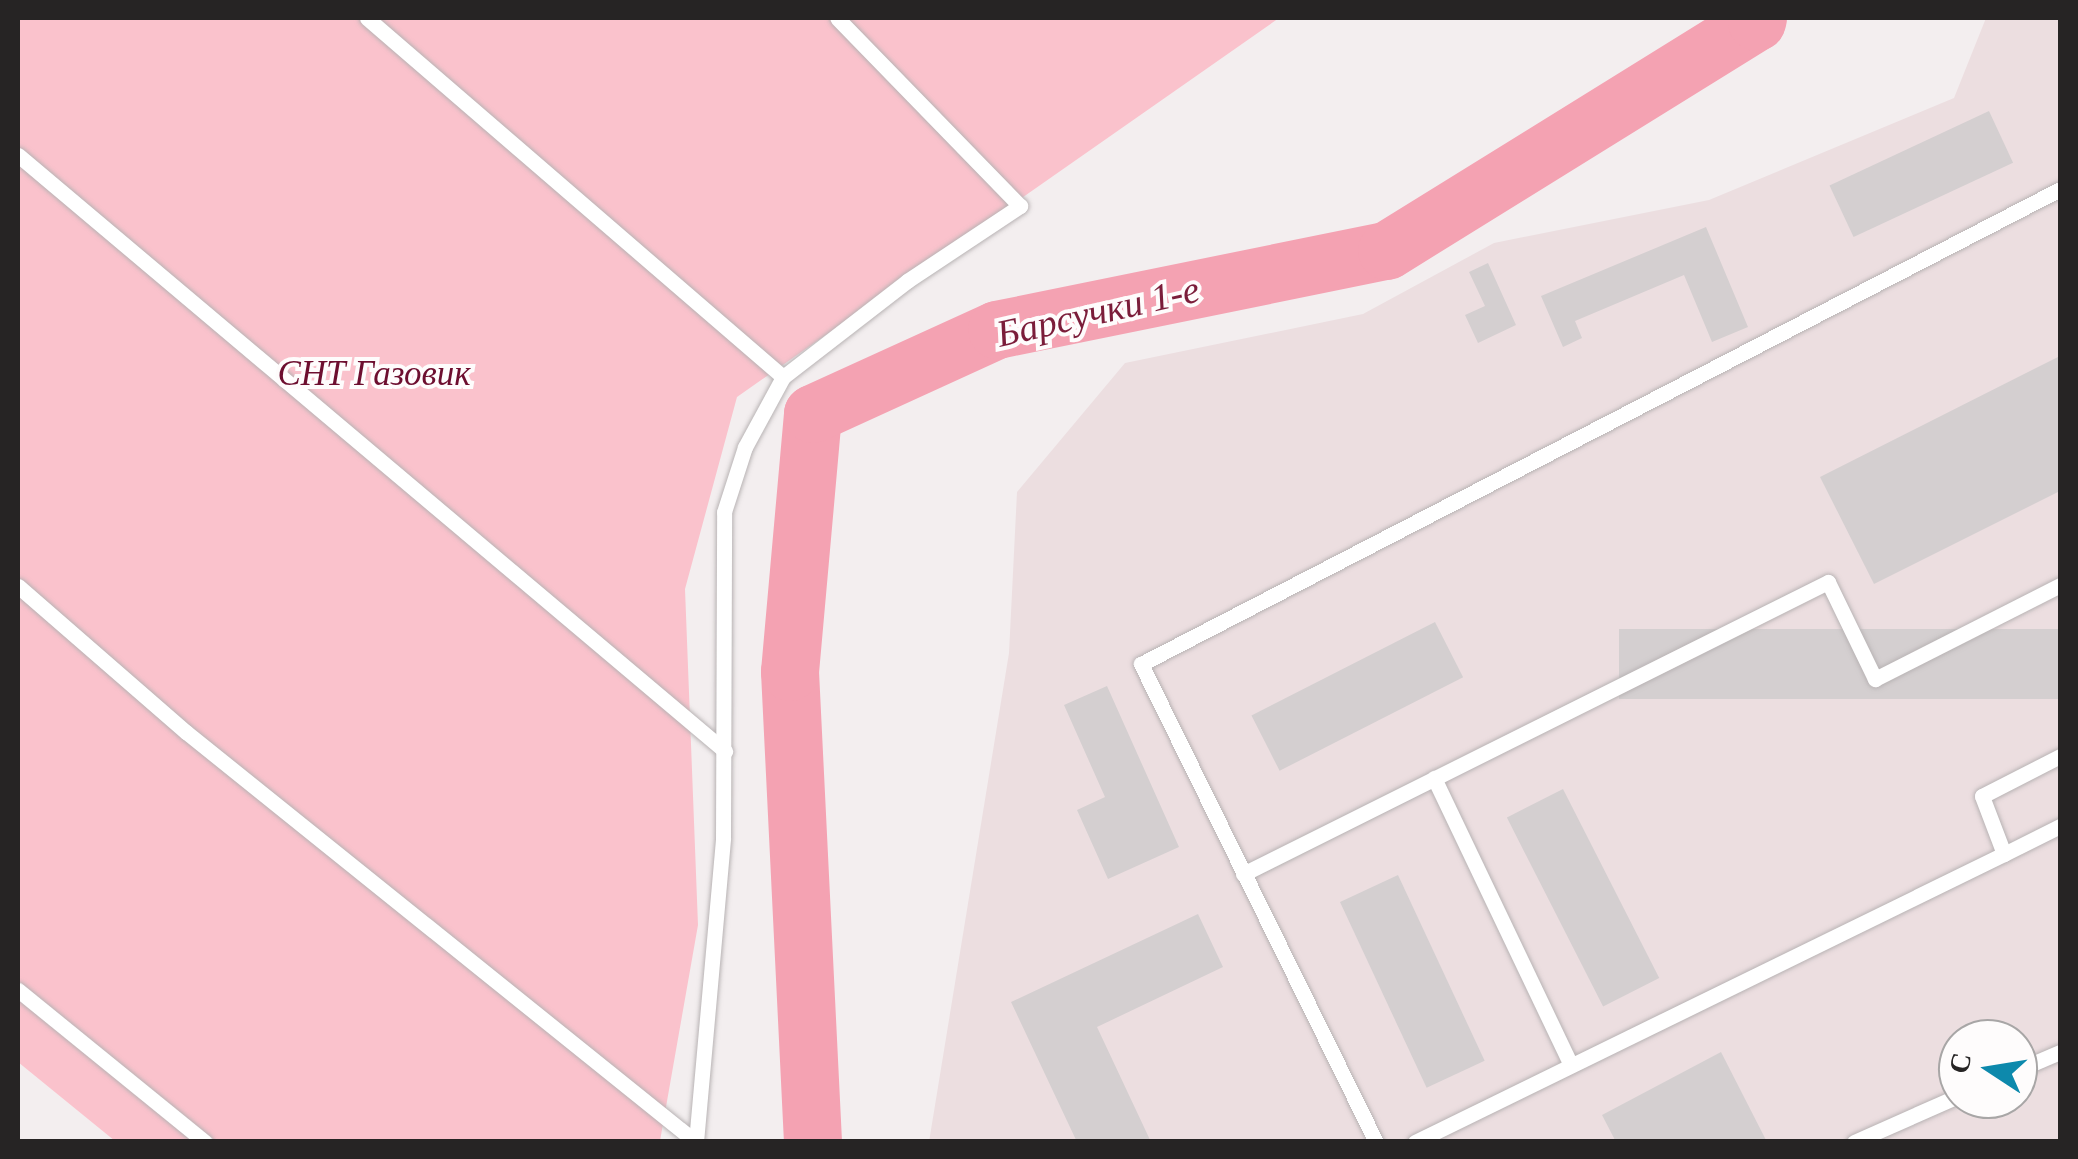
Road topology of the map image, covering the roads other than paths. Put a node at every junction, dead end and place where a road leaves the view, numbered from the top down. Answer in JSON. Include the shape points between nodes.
{"nodes":[{"id":1,"x":368,"y":18,"type":"edge"},
{"id":2,"x":837,"y":18,"type":"edge"},
{"id":3,"x":18,"y":155,"type":"edge"},
{"id":4,"x":2060,"y":190,"type":"edge"},
{"id":5,"x":783,"y":377,"type":"junction"},
{"id":6,"x":2060,"y":585,"type":"edge"},
{"id":7,"x":18,"y":586,"type":"edge"},
{"id":8,"x":725,"y":751,"type":"junction"},
{"id":9,"x":2060,"y":756,"type":"edge"},
{"id":10,"x":1434,"y":778,"type":"junction"},
{"id":11,"x":2060,"y":826,"type":"edge"},
{"id":12,"x":2004,"y":854,"type":"junction"},
{"id":13,"x":1243,"y":874,"type":"junction"},
{"id":14,"x":18,"y":990,"type":"edge"},
{"id":15,"x":1572,"y":1065,"type":"junction"},
{"id":16,"x":1938,"y":1105,"type":"edge"},
{"id":17,"x":205,"y":1142,"type":"edge"},
{"id":18,"x":696,"y":1142,"type":"edge"},
{"id":19,"x":1376,"y":1142,"type":"edge"},
{"id":20,"x":1416,"y":1142,"type":"edge"},
{"id":21,"x":1854,"y":1142,"type":"edge"}],
"edges":[{"from":1,"to":5,"type":"lane"},
{"from":2,"to":5,"type":"lane","via":[[1020,206],[907,281]]},
{"from":3,"to":8,"type":"lane"},
{"from":4,"to":13,"type":"lane","via":[[1141,664]]},
{"from":5,"to":8,"type":"lane","via":[[745,447],[724,512]]},
{"from":6,"to":10,"type":"lane","via":[[1875,679],[1828,582]]},
{"from":7,"to":18,"type":"lane","via":[[186,732]]},
{"from":8,"to":18,"type":"lane"},
{"from":9,"to":12,"type":"lane","via":[[1982,796]]},
{"from":10,"to":13,"type":"lane"},
{"from":10,"to":15,"type":"lane"},
{"from":11,"to":12,"type":"lane"},
{"from":12,"to":15,"type":"lane"},
{"from":13,"to":19,"type":"lane"},
{"from":14,"to":17,"type":"lane"},
{"from":15,"to":20,"type":"lane"},
{"from":16,"to":21,"type":"lane"}]}
